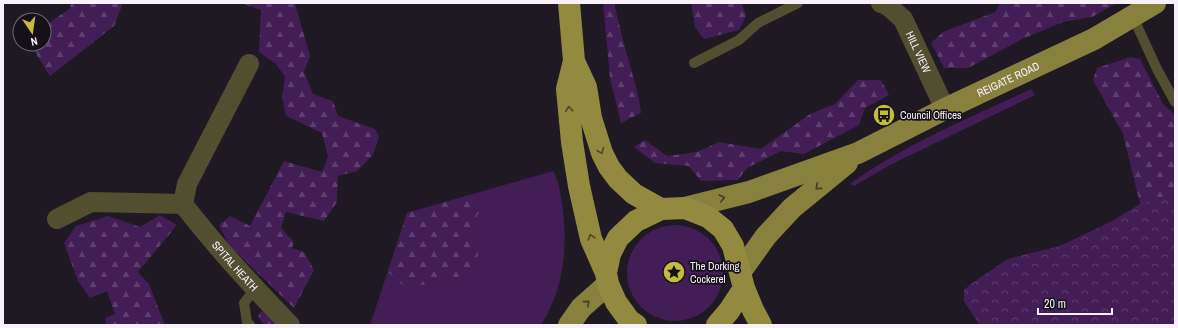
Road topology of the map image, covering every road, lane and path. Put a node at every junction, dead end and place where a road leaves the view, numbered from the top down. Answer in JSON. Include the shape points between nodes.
{"nodes":[{"id":1,"x":569,"y":3,"type":"edge"},
{"id":2,"x":798,"y":3,"type":"edge"},
{"id":3,"x":881,"y":3,"type":"edge"},
{"id":4,"x":1155,"y":3,"type":"edge"},
{"id":5,"x":1133,"y":17,"type":"junction"},
{"id":6,"x":574,"y":61,"type":"junction"},
{"id":7,"x":694,"y":62,"type":"dead end"},
{"id":8,"x":249,"y":64,"type":"dead end"},
{"id":9,"x":1175,"y":102,"type":"edge"},
{"id":10,"x":946,"y":109,"type":"junction"},
{"id":11,"x":858,"y":153,"type":"junction"},
{"id":12,"x":183,"y":204,"type":"junction"},
{"id":13,"x":685,"y":208,"type":"junction"},
{"id":14,"x":661,"y":209,"type":"junction"},
{"id":15,"x":57,"y":219,"type":"dead end"},
{"id":16,"x":607,"y":279,"type":"junction"},
{"id":17,"x":743,"y":280,"type":"junction"},
{"id":18,"x":255,"y":289,"type":"junction"},
{"id":19,"x":250,"y":325,"type":"edge"},
{"id":20,"x":290,"y":325,"type":"edge"},
{"id":21,"x":569,"y":325,"type":"edge"},
{"id":22,"x":636,"y":325,"type":"edge"},
{"id":23,"x":717,"y":325,"type":"edge"},
{"id":24,"x":761,"y":325,"type":"edge"}],
"edges":[{"from":1,"to":6,"type":"highway"},
{"from":2,"to":7,"type":"lane","via":[[758,23],[739,40]]},
{"from":3,"to":10,"type":"street","name":"HILL VIEW","via":[[903,19]]},
{"from":4,"to":5,"type":"main road","name":"REIGATE ROAD"},
{"from":5,"to":9,"type":"lane"},
{"from":5,"to":10,"type":"main road","name":"REIGATE ROAD","via":[[1094,39]]},
{"from":6,"to":14,"type":"highway","one_way":true,"via":[[586,87],[591,118],[609,168],[634,194]]},
{"from":16,"to":6,"type":"highway","one_way":true,"via":[[591,239],[578,179],[567,89]]},
{"from":8,"to":12,"type":"street","via":[[188,184]]},
{"from":10,"to":11,"type":"main road","name":"REIGATE ROAD"},
{"from":13,"to":11,"type":"main road","name":"REIGATE ROAD","one_way":true,"via":[[749,192]]},
{"from":11,"to":17,"type":"main road","name":"REIGATE ROAD","one_way":true,"via":[[792,208],[766,236]]},
{"from":12,"to":15,"type":"street","via":[[91,202]]},
{"from":12,"to":18,"type":"street","name":"SPITAL HEATH","via":[[208,238]]},
{"from":13,"to":14,"type":"highway"},
{"from":13,"to":17,"type":"highway","via":[[708,217],[723,230],[734,246]]},
{"from":14,"to":16,"type":"highway","via":[[636,221],[618,238],[610,254]]},
{"from":21,"to":16,"type":"main road","one_way":true},
{"from":16,"to":22,"type":"highway","via":[[616,302],[629,320]]},
{"from":17,"to":23,"type":"highway","via":[[729,311]]},
{"from":17,"to":24,"type":"highway"},
{"from":18,"to":19,"type":"lane","via":[[244,303],[247,322]]},
{"from":18,"to":20,"type":"street","name":"SPITAL HEATH"}]}
